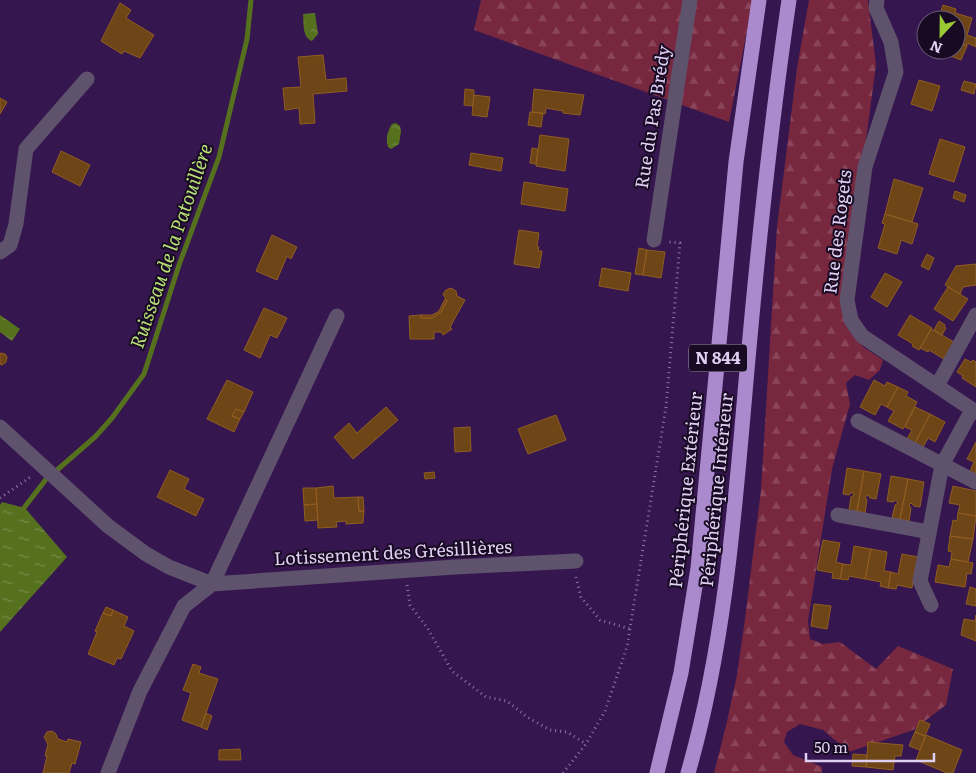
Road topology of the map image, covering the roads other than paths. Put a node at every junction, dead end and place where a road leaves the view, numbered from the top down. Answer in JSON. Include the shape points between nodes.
{"nodes":[{"id":1,"x":690,"y":0,"type":"edge"},
{"id":2,"x":759,"y":0,"type":"edge"},
{"id":3,"x":789,"y":0,"type":"edge"},
{"id":4,"x":877,"y":0,"type":"edge"},
{"id":5,"x":87,"y":79,"type":"dead end"},
{"id":6,"x":654,"y":240,"type":"road end"},
{"id":7,"x":0,"y":252,"type":"edge"},
{"id":8,"x":976,"y":315,"type":"edge"},
{"id":9,"x":337,"y":316,"type":"dead end"},
{"id":10,"x":938,"y":386,"type":"junction"},
{"id":11,"x":974,"y":411,"type":"edge"},
{"id":12,"x":858,"y":421,"type":"dead end"},
{"id":13,"x":0,"y":427,"type":"edge"},
{"id":14,"x":942,"y":464,"type":"junction"},
{"id":15,"x":976,"y":482,"type":"edge"},
{"id":16,"x":838,"y":515,"type":"dead end"},
{"id":17,"x":929,"y":532,"type":"junction"},
{"id":18,"x":576,"y":561,"type":"road end"},
{"id":19,"x":212,"y":584,"type":"junction"},
{"id":20,"x":931,"y":605,"type":"dead end"},
{"id":21,"x":108,"y":773,"type":"edge"},
{"id":22,"x":657,"y":773,"type":"edge"},
{"id":23,"x":688,"y":773,"type":"edge"}],
"edges":[{"from":1,"to":6,"type":"street","name":"Rue du Pas Brédy"},
{"from":2,"to":22,"type":"highway","name":"Périphérique Extérieur","number":"N 844","via":[[736,162],[698,568],[681,673]]},
{"from":3,"to":23,"type":"highway","name":"Périphérique Intérieur","number":"N 844","via":[[767,166],[726,594],[710,683]]},
{"from":4,"to":10,"type":"street","name":"Rue des Rogets","via":[[876,8],[892,42],[896,72],[865,167],[847,300],[851,320],[862,336]]},
{"from":5,"to":7,"type":"street","via":[[26,149],[16,224],[10,244]]},
{"from":8,"to":10,"type":"street"},
{"from":9,"to":19,"type":"street"},
{"from":10,"to":11,"type":"street","name":"Rue des Rogets"},
{"from":11,"to":14,"type":"street"},
{"from":12,"to":14,"type":"street"},
{"from":13,"to":19,"type":"street","name":"Lotissement des Grésillières","via":[[108,526],[169,567]]},
{"from":14,"to":15,"type":"street"},
{"from":14,"to":17,"type":"street"},
{"from":16,"to":17,"type":"street"},
{"from":17,"to":20,"type":"street","via":[[920,582]]},
{"from":18,"to":19,"type":"street","name":"Lotissement des Grésillières"},
{"from":19,"to":21,"type":"street","via":[[184,606],[140,691]]}]}
